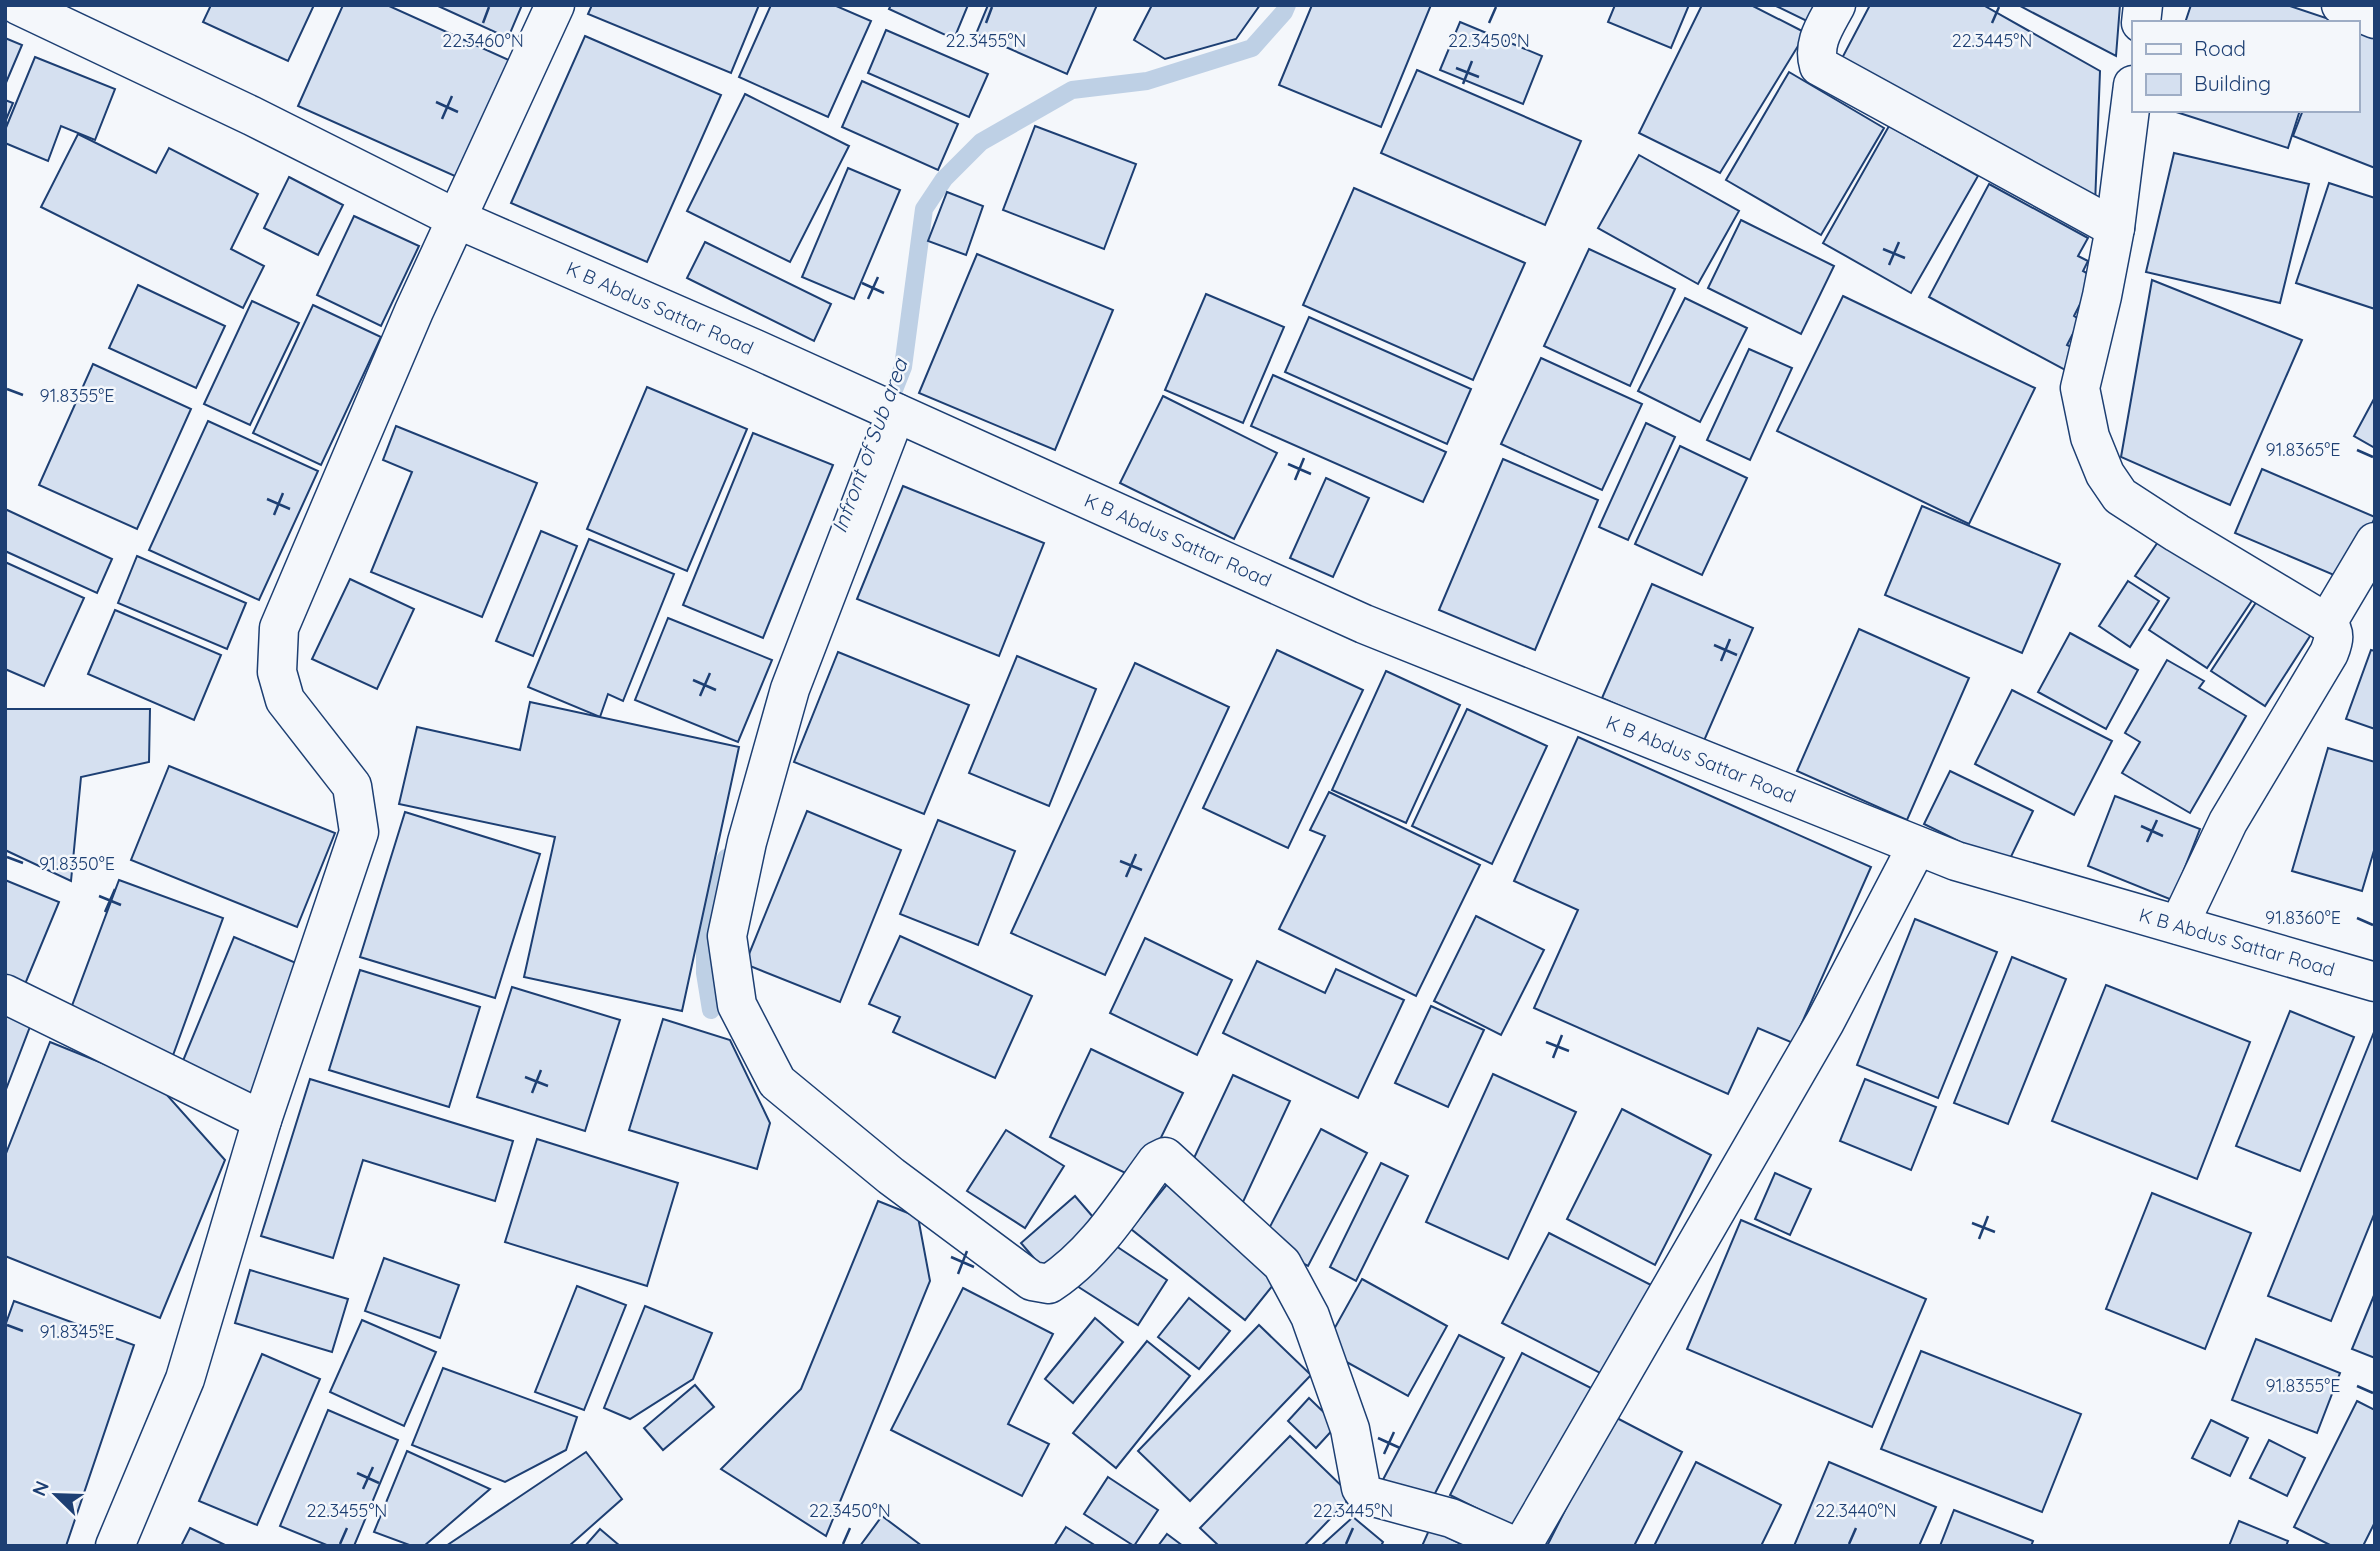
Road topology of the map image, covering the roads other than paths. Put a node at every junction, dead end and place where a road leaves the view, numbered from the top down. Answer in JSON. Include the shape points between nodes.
{"nodes":[{"id":1,"x":18,"y":5,"type":"edge"},
{"id":2,"x":555,"y":5,"type":"edge"},
{"id":3,"x":1836,"y":5,"type":"edge"},
{"id":4,"x":2341,"y":5,"type":"edge"},
{"id":5,"x":2375,"y":19,"type":"edge"},
{"id":6,"x":2132,"y":93,"type":"edge"},
{"id":7,"x":457,"y":219,"type":"junction"},
{"id":8,"x":2115,"y":229,"type":"junction"},
{"id":9,"x":897,"y":413,"type":"junction"},
{"id":10,"x":2375,"y":542,"type":"edge"},
{"id":11,"x":2327,"y":623,"type":"junction"},
{"id":12,"x":1917,"y":846,"type":"junction"},
{"id":13,"x":2179,"y":925,"type":"junction"},
{"id":14,"x":2375,"y":982,"type":"edge"},
{"id":15,"x":5,"y":994,"type":"edge"},
{"id":16,"x":262,"y":1120,"type":"junction"},
{"id":17,"x":115,"y":1546,"type":"edge"},
{"id":18,"x":1514,"y":1546,"type":"edge"},
{"id":19,"x":1522,"y":1546,"type":"edge"}],
"edges":[{"from":1,"to":7,"type":"street","name":"K B Abdus Sattar Road"},
{"from":2,"to":7,"type":"street"},
{"from":3,"to":8,"type":"street","via":[[1814,52],[1819,66]]},
{"from":4,"to":5,"type":"street"},
{"from":6,"to":8,"type":"street"},
{"from":7,"to":9,"type":"street","name":"K B Abdus Sattar Road"},
{"from":7,"to":16,"type":"street","via":[[279,628],[277,671],[285,700],[352,786],[359,832]]},
{"from":8,"to":11,"type":"street","via":[[2080,388],[2090,437],[2105,474],[2120,496],[2140,510]]},
{"from":9,"to":12,"type":"street","name":"K B Abdus Sattar Road","via":[[1364,624]]},
{"from":9,"to":18,"type":"street","via":[[790,689],[747,842],[727,936],[737,1004],[776,1082],[1032,1281],[1049,1284],[1070,1270],[1102,1237],[1157,1161],[1165,1157],[1282,1264],[1310,1316],[1350,1429],[1366,1495],[1451,1518]]},
{"from":10,"to":11,"type":"street"},
{"from":11,"to":13,"type":"street","via":[[2335,637],[2329,653],[2228,822]]},
{"from":12,"to":13,"type":"street","name":"K B Abdus Sattar Road"},
{"from":12,"to":19,"type":"street","via":[[1825,1022]]},
{"from":13,"to":14,"type":"street","name":"K B Abdus Sattar Road"},
{"from":15,"to":16,"type":"street"},
{"from":16,"to":17,"type":"street","via":[[184,1379]]}]}
